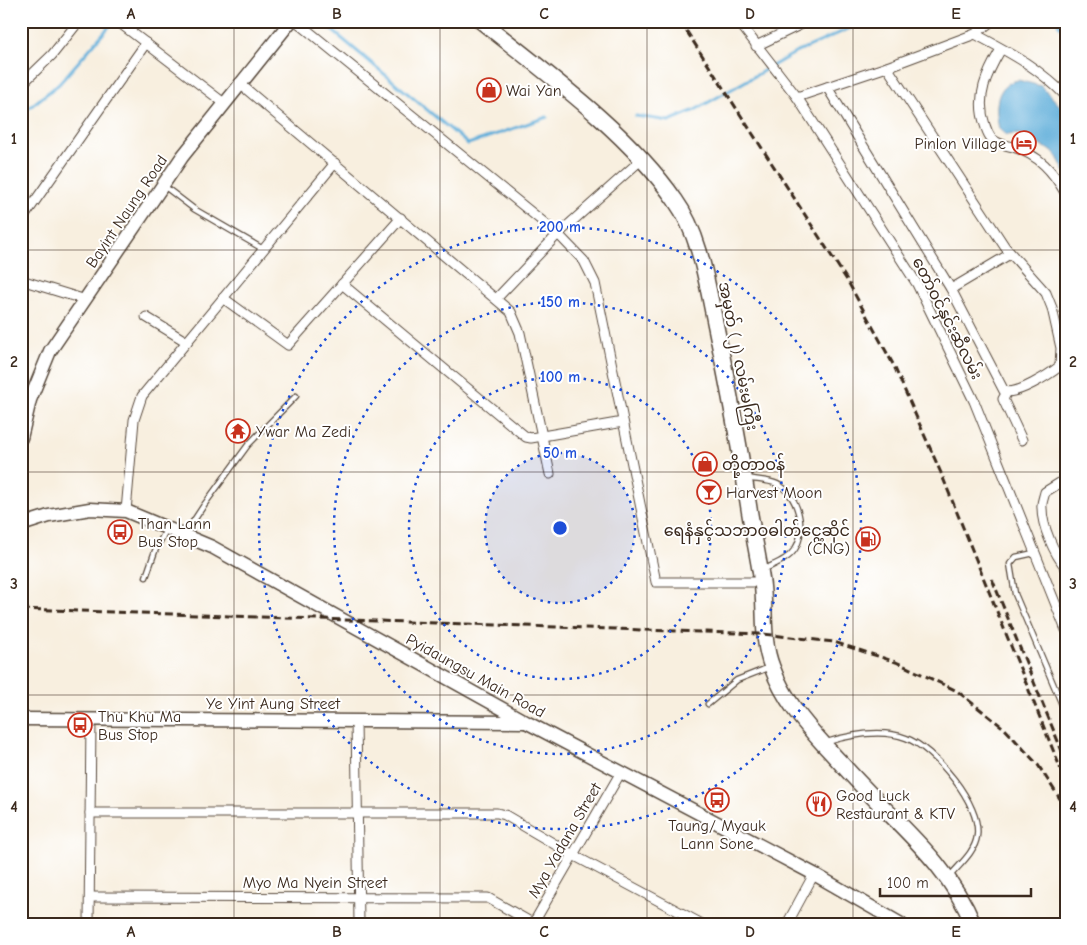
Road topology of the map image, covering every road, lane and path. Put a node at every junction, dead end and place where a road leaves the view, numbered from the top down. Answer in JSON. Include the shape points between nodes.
{"nodes":[{"id":1,"x":80,"y":21,"type":"edge"},
{"id":2,"x":116,"y":21,"type":"edge"},
{"id":3,"x":291,"y":21,"type":"edge"},
{"id":4,"x":296,"y":21,"type":"edge"},
{"id":5,"x":481,"y":21,"type":"edge"},
{"id":6,"x":738,"y":21,"type":"edge"},
{"id":7,"x":808,"y":21,"type":"edge"},
{"id":8,"x":992,"y":21,"type":"edge"},
{"id":9,"x":975,"y":34,"type":"junction"},
{"id":10,"x":146,"y":43,"type":"junction"},
{"id":11,"x":756,"y":46,"type":"junction"},
{"id":12,"x":1001,"y":48,"type":"junction"},
{"id":13,"x":887,"y":67,"type":"junction"},
{"id":14,"x":240,"y":83,"type":"junction"},
{"id":15,"x":21,"y":85,"type":"edge"},
{"id":16,"x":827,"y":87,"type":"junction"},
{"id":17,"x":797,"y":96,"type":"junction"},
{"id":18,"x":1066,"y":96,"type":"edge"},
{"id":19,"x":224,"y":103,"type":"junction"},
{"id":20,"x":642,"y":159,"type":"junction"},
{"id":21,"x":335,"y":163,"type":"junction"},
{"id":22,"x":163,"y":185,"type":"junction"},
{"id":23,"x":1066,"y":194,"type":"edge"},
{"id":24,"x":401,"y":218,"type":"junction"},
{"id":25,"x":21,"y":221,"type":"edge"},
{"id":26,"x":558,"y":234,"type":"junction"},
{"id":27,"x":263,"y":249,"type":"junction"},
{"id":28,"x":1010,"y":254,"type":"junction"},
{"id":29,"x":21,"y":280,"type":"edge"},
{"id":30,"x":342,"y":284,"type":"junction"},
{"id":31,"x":951,"y":289,"type":"junction"},
{"id":32,"x":223,"y":298,"type":"junction"},
{"id":33,"x":497,"y":298,"type":"junction"},
{"id":34,"x":86,"y":300,"type":"junction"},
{"id":35,"x":146,"y":317,"type":"dead end"},
{"id":36,"x":187,"y":342,"type":"junction"},
{"id":37,"x":1063,"y":347,"type":"edge"},
{"id":38,"x":1007,"y":392,"type":"junction"},
{"id":39,"x":296,"y":396,"type":"dead end"},
{"id":40,"x":623,"y":422,"type":"junction"},
{"id":41,"x":542,"y":436,"type":"junction"},
{"id":42,"x":21,"y":438,"type":"edge"},
{"id":43,"x":1022,"y":440,"type":"dead end"},
{"id":44,"x":550,"y":474,"type":"dead end"},
{"id":45,"x":744,"y":478,"type":"junction"},
{"id":46,"x":1066,"y":479,"type":"edge"},
{"id":47,"x":126,"y":510,"type":"junction"},
{"id":48,"x":21,"y":525,"type":"edge"},
{"id":49,"x":167,"y":528,"type":"junction"},
{"id":50,"x":184,"y":536,"type":"junction"},
{"id":51,"x":1036,"y":553,"type":"junction"},
{"id":52,"x":1065,"y":564,"type":"edge"},
{"id":53,"x":146,"y":577,"type":"dead end"},
{"id":54,"x":760,"y":577,"type":"junction"},
{"id":55,"x":1064,"y":615,"type":"edge"},
{"id":56,"x":1066,"y":630,"type":"edge"},
{"id":57,"x":772,"y":666,"type":"junction"},
{"id":58,"x":708,"y":704,"type":"dead end"},
{"id":59,"x":1066,"y":714,"type":"edge"},
{"id":60,"x":21,"y":719,"type":"edge"},
{"id":61,"x":91,"y":719,"type":"junction"},
{"id":62,"x":356,"y":720,"type":"junction"},
{"id":63,"x":526,"y":722,"type":"junction"},
{"id":64,"x":822,"y":743,"type":"junction"},
{"id":65,"x":621,"y":772,"type":"junction"},
{"id":66,"x":357,"y":813,"type":"junction"},
{"id":67,"x":90,"y":814,"type":"junction"},
{"id":68,"x":573,"y":855,"type":"junction"},
{"id":69,"x":814,"y":874,"type":"junction"},
{"id":70,"x":949,"y":877,"type":"junction"},
{"id":71,"x":359,"y":896,"type":"junction"},
{"id":72,"x":90,"y":898,"type":"junction"},
{"id":73,"x":970,"y":921,"type":"edge"},
{"id":74,"x":89,"y":924,"type":"edge"},
{"id":75,"x":359,"y":924,"type":"edge"},
{"id":76,"x":534,"y":924,"type":"edge"},
{"id":77,"x":702,"y":924,"type":"edge"},
{"id":78,"x":786,"y":924,"type":"edge"},
{"id":79,"x":901,"y":924,"type":"edge"}],
"edges":[{"from":1,"to":15,"type":"street"},
{"from":2,"to":10,"type":"street"},
{"from":3,"to":14,"type":"main road","name":"Bayint Naung Road"},
{"from":4,"to":26,"type":"street"},
{"from":5,"to":20,"type":"main road","name":"အမှတ် (၂) လမ်းမကြီး"},
{"from":6,"to":11,"type":"street","name":"တော်ဝင်နှင်းဆီလမ်း"},
{"from":7,"to":11,"type":"street"},
{"from":8,"to":9,"type":"street"},
{"from":9,"to":12,"type":"street"},
{"from":9,"to":13,"type":"street"},
{"from":10,"to":19,"type":"street"},
{"from":10,"to":25,"type":"street"},
{"from":11,"to":17,"type":"street","name":"တော်ဝင်နှင်းဆီလမ်း"},
{"from":12,"to":18,"type":"street","via":[[1039,70]]},
{"from":12,"to":23,"type":"street","via":[[983,87],[982,117],[987,132],[992,140],[1030,154],[1046,164]]},
{"from":13,"to":16,"type":"street"},
{"from":13,"to":28,"type":"street"},
{"from":14,"to":19,"type":"main road","name":"Bayint Naung Road"},
{"from":14,"to":21,"type":"street"},
{"from":16,"to":17,"type":"street"},
{"from":16,"to":31,"type":"street"},
{"from":17,"to":51,"type":"street","name":"တော်ဝင်နှင်းဆီလမ်း","via":[[917,284],[974,401]]},
{"from":19,"to":22,"type":"main road","name":"Bayint Naung Road"},
{"from":20,"to":26,"type":"street"},
{"from":20,"to":45,"type":"main road","name":"အမှတ် (၂) လမ်းမကြီး","via":[[676,201],[700,258],[735,419]]},
{"from":21,"to":24,"type":"street"},
{"from":21,"to":27,"type":"street"},
{"from":22,"to":27,"type":"lane","via":[[194,209]]},
{"from":22,"to":34,"type":"main road","name":"Bayint Naung Road"},
{"from":24,"to":30,"type":"street"},
{"from":24,"to":33,"type":"street"},
{"from":26,"to":33,"type":"street"},
{"from":26,"to":40,"type":"street","via":[[584,261],[595,283]]},
{"from":27,"to":32,"type":"street"},
{"from":28,"to":31,"type":"street"},
{"from":28,"to":37,"type":"street","via":[[1046,293]]},
{"from":29,"to":34,"type":"street"},
{"from":30,"to":32,"type":"street","via":[[288,345]]},
{"from":30,"to":41,"type":"street","via":[[526,436]]},
{"from":31,"to":38,"type":"street"},
{"from":32,"to":36,"type":"street"},
{"from":33,"to":41,"type":"street","via":[[511,312],[520,333]]},
{"from":34,"to":42,"type":"main road","name":"Bayint Naung Road","via":[[50,351],[30,400]]},
{"from":35,"to":36,"type":"street"},
{"from":36,"to":47,"type":"street","via":[[142,396],[134,420]]},
{"from":37,"to":38,"type":"street","via":[[1060,366],[1014,392]]},
{"from":38,"to":43,"type":"street","via":[[1003,399]]},
{"from":39,"to":50,"type":"lane","via":[[248,445]]},
{"from":40,"to":41,"type":"street"},
{"from":40,"to":54,"type":"street","via":[[656,582]]},
{"from":41,"to":44,"type":"street"},
{"from":45,"to":54,"type":"main road","name":"အမှတ် (၂) လမ်းမကြီး"},
{"from":45,"to":54,"type":"lane","via":[[777,483],[790,494],[801,527],[796,548],[788,558]]},
{"from":46,"to":52,"type":"street","via":[[1045,492],[1041,507],[1045,525]]},
{"from":47,"to":48,"type":"main road","name":"Pyidaungsu Main Road","via":[[90,509]]},
{"from":47,"to":49,"type":"main road","name":"Pyidaungsu Main Road"},
{"from":49,"to":50,"type":"main road","name":"Pyidaungsu Main Road"},
{"from":49,"to":53,"type":"lane"},
{"from":50,"to":63,"type":"main road","name":"Pyidaungsu Main Road","via":[[212,547]]},
{"from":51,"to":55,"type":"street","name":"တော်ဝင်နှင်းဆီလမ်း"},
{"from":51,"to":59,"type":"lane","via":[[1016,557],[1010,564],[1015,594]]},
{"from":54,"to":57,"type":"main road","name":"အမှတ် (၂) လမ်းမကြီး","via":[[764,634]]},
{"from":55,"to":56,"type":"street","name":"တော်ဝင်နှင်းဆီလမ်း"},
{"from":57,"to":58,"type":"lane","via":[[737,680]]},
{"from":57,"to":64,"type":"main road","name":"အမှတ် (၂) လမ်းမကြီး","via":[[784,694]]},
{"from":60,"to":61,"type":"main road","name":"Ye Yint Aung Street"},
{"from":61,"to":62,"type":"main road","name":"Ye Yint Aung Street"},
{"from":61,"to":67,"type":"street"},
{"from":62,"to":63,"type":"main road","name":"Ye Yint Aung Street"},
{"from":62,"to":66,"type":"street"},
{"from":63,"to":65,"type":"main road","name":"Pyidaungsu Main Road"},
{"from":64,"to":70,"type":"main road","name":"အမှတ် (၂) လမ်းမကြီး"},
{"from":64,"to":70,"type":"lane","via":[[882,734],[906,738],[941,766],[964,792],[975,811],[978,835],[971,852]]},
{"from":65,"to":68,"type":"street","name":"Mya Yadana Street"},
{"from":65,"to":69,"type":"main road","name":"Pyidaungsu Main Road"},
{"from":66,"to":67,"type":"street"},
{"from":66,"to":68,"type":"street","via":[[497,813]]},
{"from":66,"to":71,"type":"street"},
{"from":67,"to":72,"type":"street"},
{"from":68,"to":76,"type":"street","name":"Mya Yadana Street"},
{"from":68,"to":77,"type":"street"},
{"from":69,"to":78,"type":"street"},
{"from":69,"to":79,"type":"main road","name":"Pyidaungsu Main Road"},
{"from":70,"to":73,"type":"main road","name":"အမှတ် (၂) လမ်းမကြီး"},
{"from":71,"to":72,"type":"street","name":"Myo Ma Nyein Street"},
{"from":71,"to":75,"type":"street"},
{"from":71,"to":76,"type":"street","name":"Myo Ma Nyein Street","via":[[488,898]]},
{"from":72,"to":74,"type":"street"}]}
